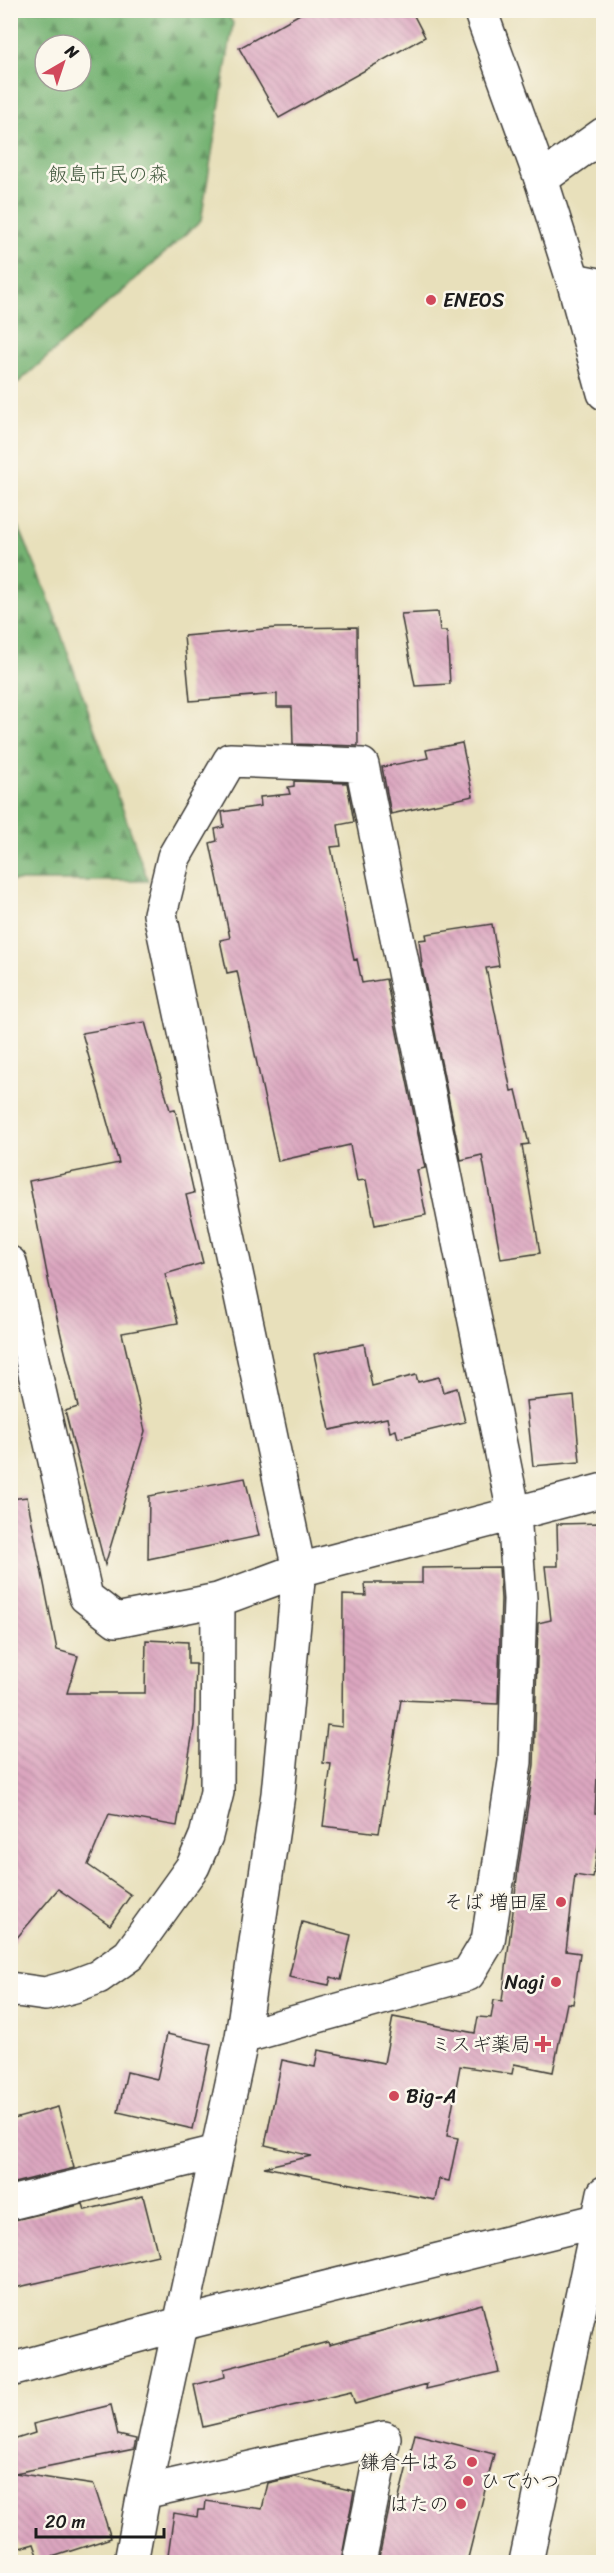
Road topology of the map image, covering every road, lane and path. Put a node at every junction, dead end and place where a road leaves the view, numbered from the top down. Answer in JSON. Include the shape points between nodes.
{"nodes":[{"id":1,"x":480,"y":10,"type":"edge"},
{"id":2,"x":603,"y":134,"type":"edge"},
{"id":3,"x":541,"y":179,"type":"junction"},
{"id":4,"x":588,"y":283,"type":"edge"},
{"id":5,"x":603,"y":393,"type":"edge"},
{"id":6,"x":10,"y":1263,"type":"edge"},
{"id":7,"x":603,"y":1490,"type":"edge"},
{"id":8,"x":514,"y":1513,"type":"junction"},
{"id":9,"x":299,"y":1570,"type":"junction"},
{"id":10,"x":218,"y":1600,"type":"junction"},
{"id":11,"x":10,"y":1989,"type":"edge"},
{"id":12,"x":242,"y":2037,"type":"junction"},
{"id":13,"x":217,"y":2152,"type":"junction"},
{"id":14,"x":10,"y":2204,"type":"edge"},
{"id":15,"x":602,"y":2210,"type":"edge"},
{"id":16,"x":180,"y":2324,"type":"junction"},
{"id":17,"x":10,"y":2370,"type":"edge"},
{"id":18,"x":144,"y":2492,"type":"junction"},
{"id":19,"x":131,"y":2562,"type":"edge"},
{"id":20,"x":359,"y":2562,"type":"edge"},
{"id":21,"x":526,"y":2562,"type":"edge"}],
"edges":[{"from":1,"to":3,"type":"street"},
{"from":2,"to":3,"type":"street"},
{"from":3,"to":4,"type":"street"},
{"from":4,"to":5,"type":"street"},
{"from":6,"to":10,"type":"street","via":[[86,1597],[116,1620]]},
{"from":7,"to":8,"type":"street"},
{"from":8,"to":9,"type":"street"},
{"from":8,"to":9,"type":"street","via":[[362,765],[230,760],[174,857],[160,914]]},
{"from":8,"to":12,"type":"street","via":[[520,1599],[515,1762],[488,1941],[468,1974]]},
{"from":9,"to":10,"type":"street"},
{"from":9,"to":12,"type":"street","via":[[278,1794]]},
{"from":10,"to":11,"type":"street","via":[[217,1792],[206,1836],[193,1866],[129,1955],[98,1977],[45,1994]]},
{"from":12,"to":13,"type":"street"},
{"from":13,"to":14,"type":"street"},
{"from":13,"to":16,"type":"street"},
{"from":15,"to":16,"type":"street"},
{"from":15,"to":21,"type":"street"},
{"from":16,"to":17,"type":"street"},
{"from":16,"to":18,"type":"street"},
{"from":18,"to":19,"type":"street"},
{"from":18,"to":20,"type":"street","via":[[384,2438]]}]}
